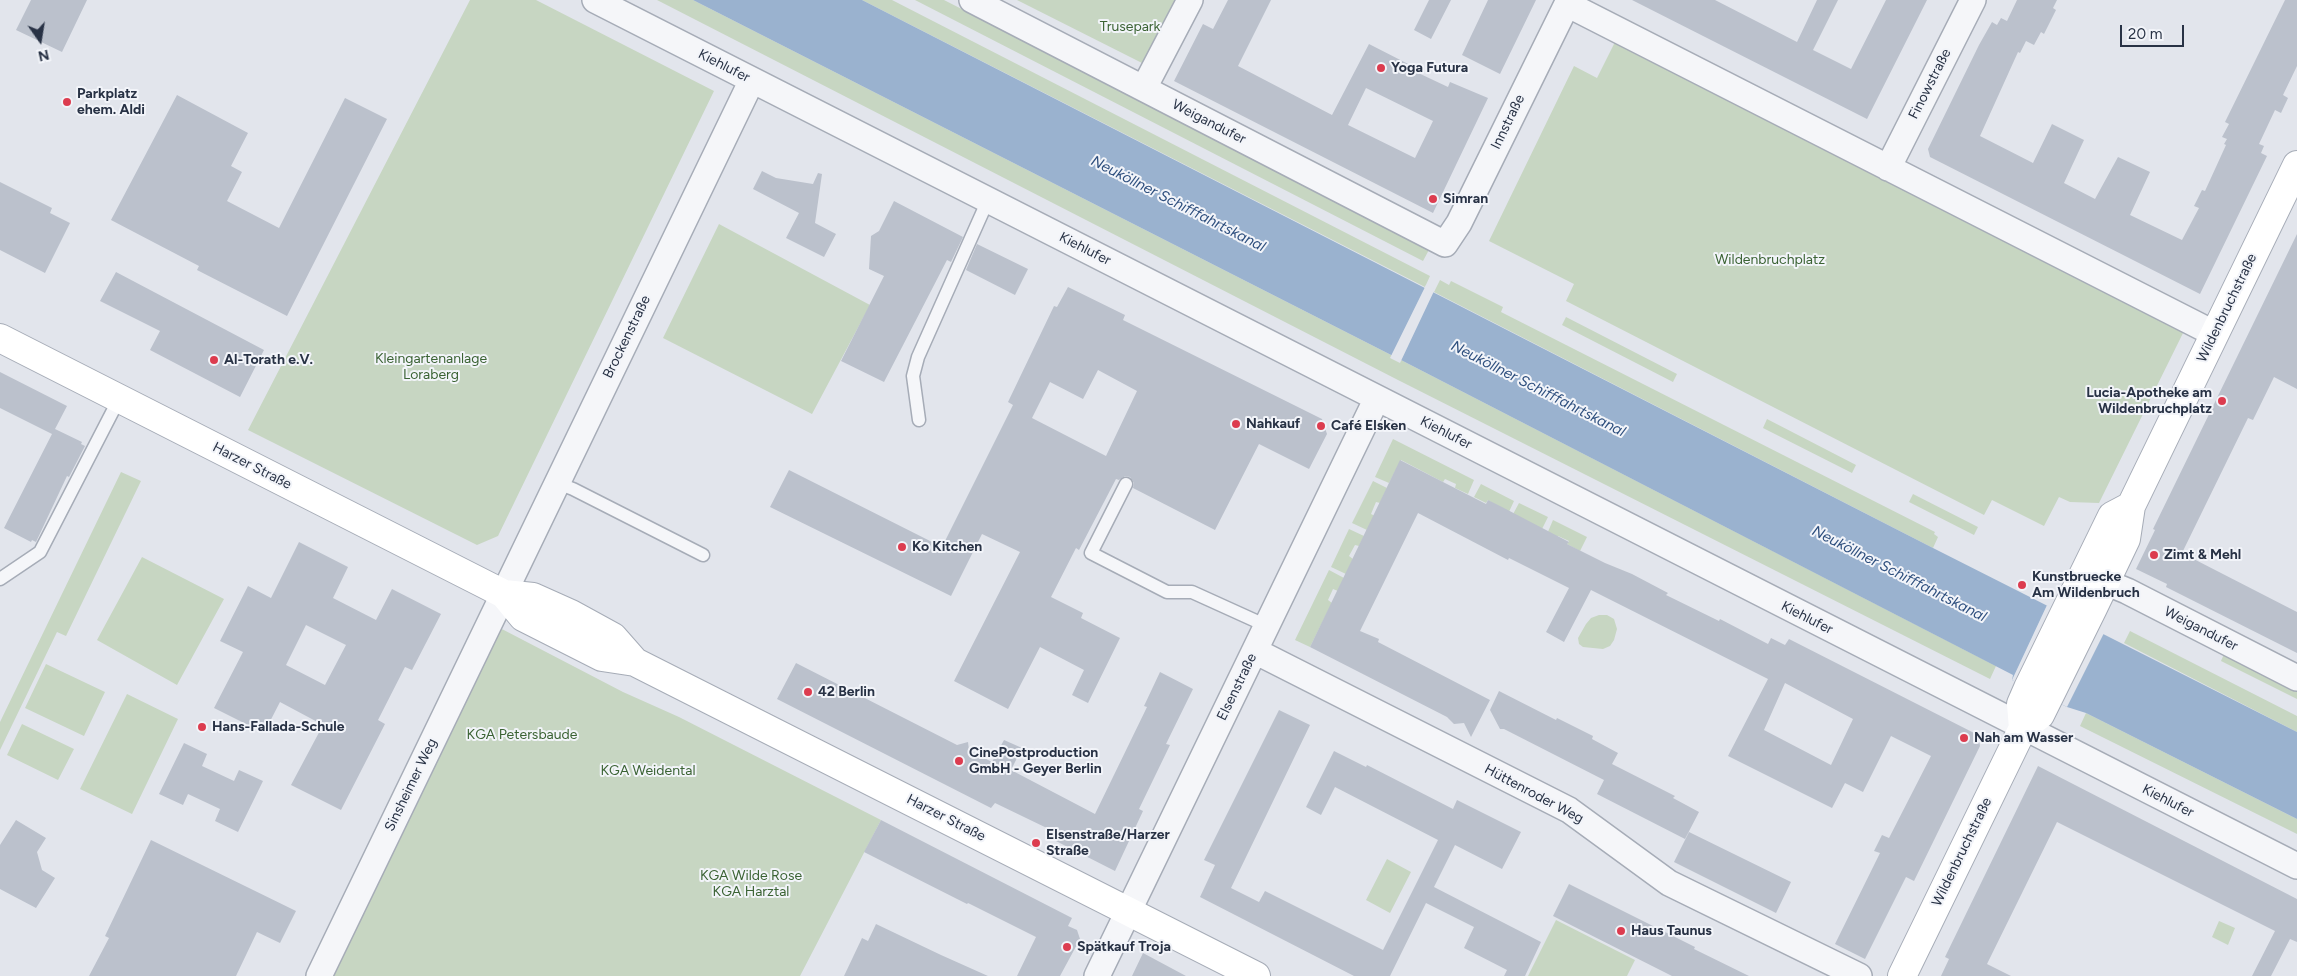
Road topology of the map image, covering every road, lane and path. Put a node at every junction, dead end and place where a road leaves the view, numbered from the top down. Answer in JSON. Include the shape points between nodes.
{"nodes":[{"id":1,"x":595,"y":0,"type":"edge"},
{"id":2,"x":972,"y":0,"type":"edge"},
{"id":3,"x":1190,"y":0,"type":"edge"},
{"id":4,"x":1973,"y":0,"type":"edge"},
{"id":5,"x":1568,"y":2,"type":"edge"},
{"id":6,"x":752,"y":80,"type":"junction"},
{"id":7,"x":1144,"y":88,"type":"junction"},
{"id":8,"x":2297,"y":165,"type":"edge"},
{"id":9,"x":1888,"y":168,"type":"junction"},
{"id":10,"x":988,"y":200,"type":"junction"},
{"id":11,"x":2289,"y":202,"type":"edge"},
{"id":12,"x":1445,"y":244,"type":"joint"},
{"id":13,"x":2214,"y":334,"type":"junction"},
{"id":14,"x":0,"y":338,"type":"edge"},
{"id":15,"x":1377,"y":398,"type":"junction"},
{"id":16,"x":119,"y":399,"type":"junction"},
{"id":17,"x":919,"y":420,"type":"dead end"},
{"id":18,"x":557,"y":483,"type":"junction"},
{"id":19,"x":1126,"y":484,"type":"dead end"},
{"id":20,"x":2131,"y":506,"type":"junction"},
{"id":21,"x":703,"y":555,"type":"dead end"},
{"id":22,"x":0,"y":579,"type":"edge"},
{"id":23,"x":2105,"y":582,"type":"junction"},
{"id":24,"x":504,"y":594,"type":"junction"},
{"id":25,"x":2074,"y":618,"type":"junction"},
{"id":26,"x":1267,"y":626,"type":"junction"},
{"id":27,"x":1255,"y":650,"type":"junction"},
{"id":28,"x":2297,"y":678,"type":"edge"},
{"id":29,"x":2023,"y":728,"type":"junction"},
{"id":30,"x":2297,"y":866,"type":"edge"},
{"id":31,"x":1129,"y":910,"type":"junction"},
{"id":32,"x":319,"y":976,"type":"edge"},
{"id":33,"x":1097,"y":976,"type":"edge"},
{"id":34,"x":1256,"y":976,"type":"edge"},
{"id":35,"x":1859,"y":976,"type":"edge"},
{"id":36,"x":1902,"y":976,"type":"edge"}],
"edges":[{"from":1,"to":6,"type":"street","name":"Kiehlufer"},
{"from":2,"to":7,"type":"street","name":"Weigandufer"},
{"from":3,"to":7,"type":"street"},
{"from":4,"to":9,"type":"street","name":"Finowstraße"},
{"from":5,"to":9,"type":"street"},
{"from":5,"to":12,"type":"street","name":"Innstraße","via":[[1459,223]]},
{"from":6,"to":10,"type":"street","name":"Kiehlufer"},
{"from":6,"to":18,"type":"street","name":"Brockenstraße"},
{"from":7,"to":12,"type":"street","name":"Weigandufer"},
{"from":8,"to":11,"type":"street","name":"Wildenbruchstraße"},
{"from":9,"to":13,"type":"street"},
{"from":10,"to":15,"type":"street","name":"Kiehlufer"},
{"from":10,"to":17,"type":"lane","via":[[918,357],[913,376]]},
{"from":11,"to":13,"type":"street","name":"Wildenbruchstraße"},
{"from":13,"to":20,"type":"street","name":"Wildenbruchstraße"},
{"from":14,"to":16,"type":"street","name":"Harzer Straße"},
{"from":15,"to":26,"type":"street","name":"Elsenstraße"},
{"from":15,"to":29,"type":"street","name":"Kiehlufer"},
{"from":16,"to":22,"type":"lane","via":[[40,552]]},
{"from":16,"to":24,"type":"street","name":"Harzer Straße"},
{"from":18,"to":21,"type":"lane"},
{"from":18,"to":24,"type":"street","name":"Brockenstraße"},
{"from":19,"to":26,"type":"lane","via":[[1091,553],[1167,592],[1192,592]]},
{"from":20,"to":23,"type":"street","name":"Wildenbruchstraße","via":[[2126,539]]},
{"from":20,"to":25,"type":"street","name":"Wildenbruchstraße","via":[[2112,516]]},
{"from":23,"to":25,"type":"street","name":"Wildenbruchstraße"},
{"from":23,"to":28,"type":"street","name":"Weigandufer"},
{"from":24,"to":31,"type":"street","name":"Harzer Straße","via":[[523,617],[602,657],[635,662]]},
{"from":24,"to":32,"type":"street","name":"Sinsheimer Weg"},
{"from":25,"to":29,"type":"street","name":"Wildenbruchstraße","via":[[2038,693],[2021,704]]},
{"from":26,"to":27,"type":"street","name":"Elsenstraße"},
{"from":27,"to":31,"type":"street","name":"Elsenstraße"},
{"from":27,"to":35,"type":"street","name":"Hüttenroder Weg","via":[[1569,810],[1669,883]]},
{"from":29,"to":30,"type":"street","name":"Kiehlufer"},
{"from":29,"to":36,"type":"street","name":"Wildenbruchstraße"},
{"from":31,"to":33,"type":"street","name":"Elsenstraße"},
{"from":31,"to":34,"type":"street","name":"Harzer Straße"}]}
